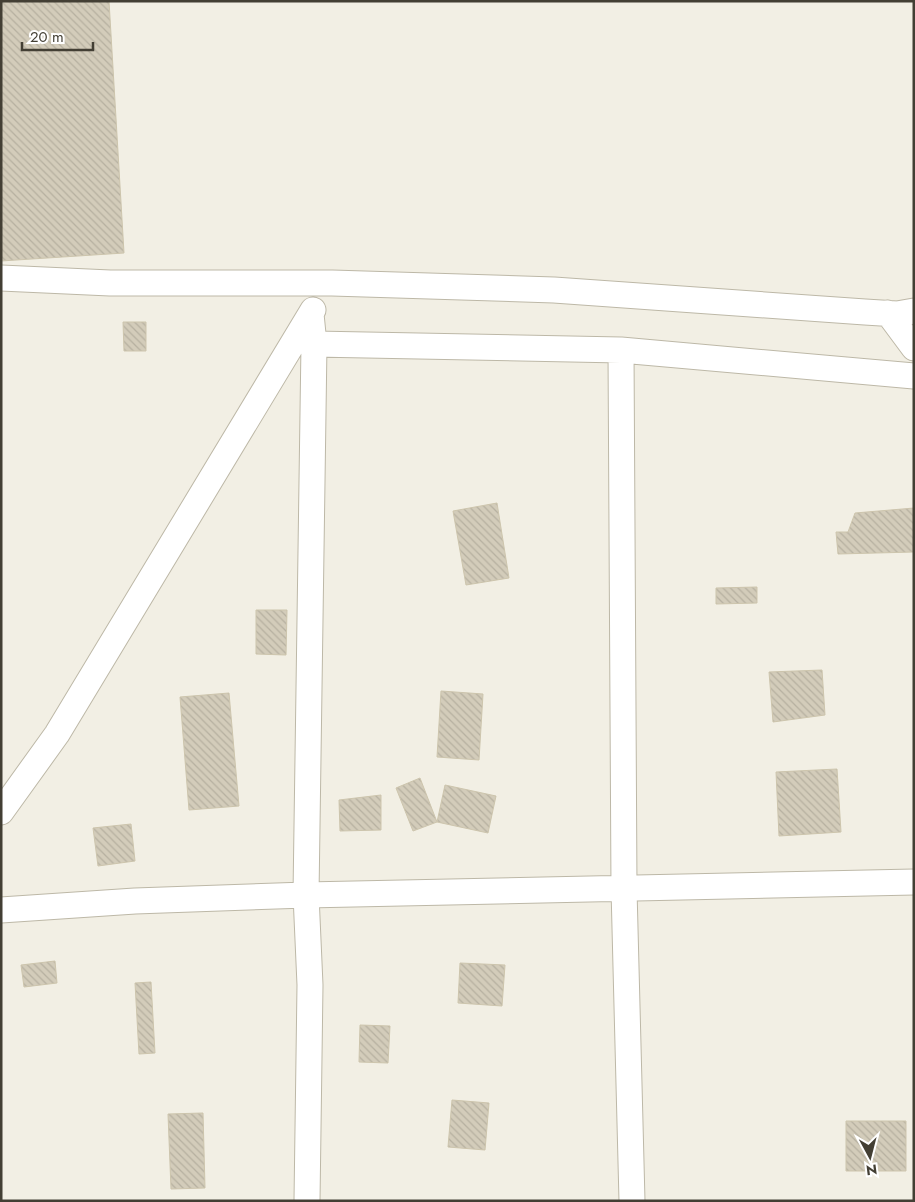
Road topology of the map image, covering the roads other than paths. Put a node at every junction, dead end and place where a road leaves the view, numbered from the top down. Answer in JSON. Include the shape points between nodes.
{"nodes":[{"id":1,"x":1,"y":278,"type":"edge"},
{"id":2,"x":332,"y":283,"type":"junction"},
{"id":3,"x":914,"y":311,"type":"edge"},
{"id":4,"x":888,"y":313,"type":"junction"},
{"id":5,"x":311,"y":314,"type":"junction"},
{"id":6,"x":314,"y":344,"type":"junction"},
{"id":7,"x":914,"y":348,"type":"edge"},
{"id":8,"x":621,"y":350,"type":"junction"},
{"id":9,"x":914,"y":376,"type":"edge"},
{"id":10,"x":1,"y":812,"type":"edge"},
{"id":11,"x":914,"y":882,"type":"edge"},
{"id":12,"x":624,"y":889,"type":"junction"},
{"id":13,"x":306,"y":895,"type":"junction"},
{"id":14,"x":1,"y":910,"type":"edge"},
{"id":15,"x":307,"y":1201,"type":"edge"},
{"id":16,"x":632,"y":1201,"type":"edge"}],
"edges":[{"from":1,"to":2,"type":"street","via":[[110,283]]},
{"from":2,"to":4,"type":"street","via":[[554,290]]},
{"from":2,"to":5,"type":"street"},
{"from":3,"to":4,"type":"street"},
{"from":4,"to":7,"type":"street"},
{"from":5,"to":6,"type":"street"},
{"from":5,"to":10,"type":"street","via":[[57,734]]},
{"from":6,"to":8,"type":"street"},
{"from":6,"to":13,"type":"street"},
{"from":8,"to":9,"type":"street"},
{"from":8,"to":12,"type":"street"},
{"from":11,"to":12,"type":"street"},
{"from":12,"to":13,"type":"street"},
{"from":12,"to":16,"type":"street"},
{"from":13,"to":14,"type":"street"},
{"from":13,"to":15,"type":"street","via":[[310,985]]}]}
